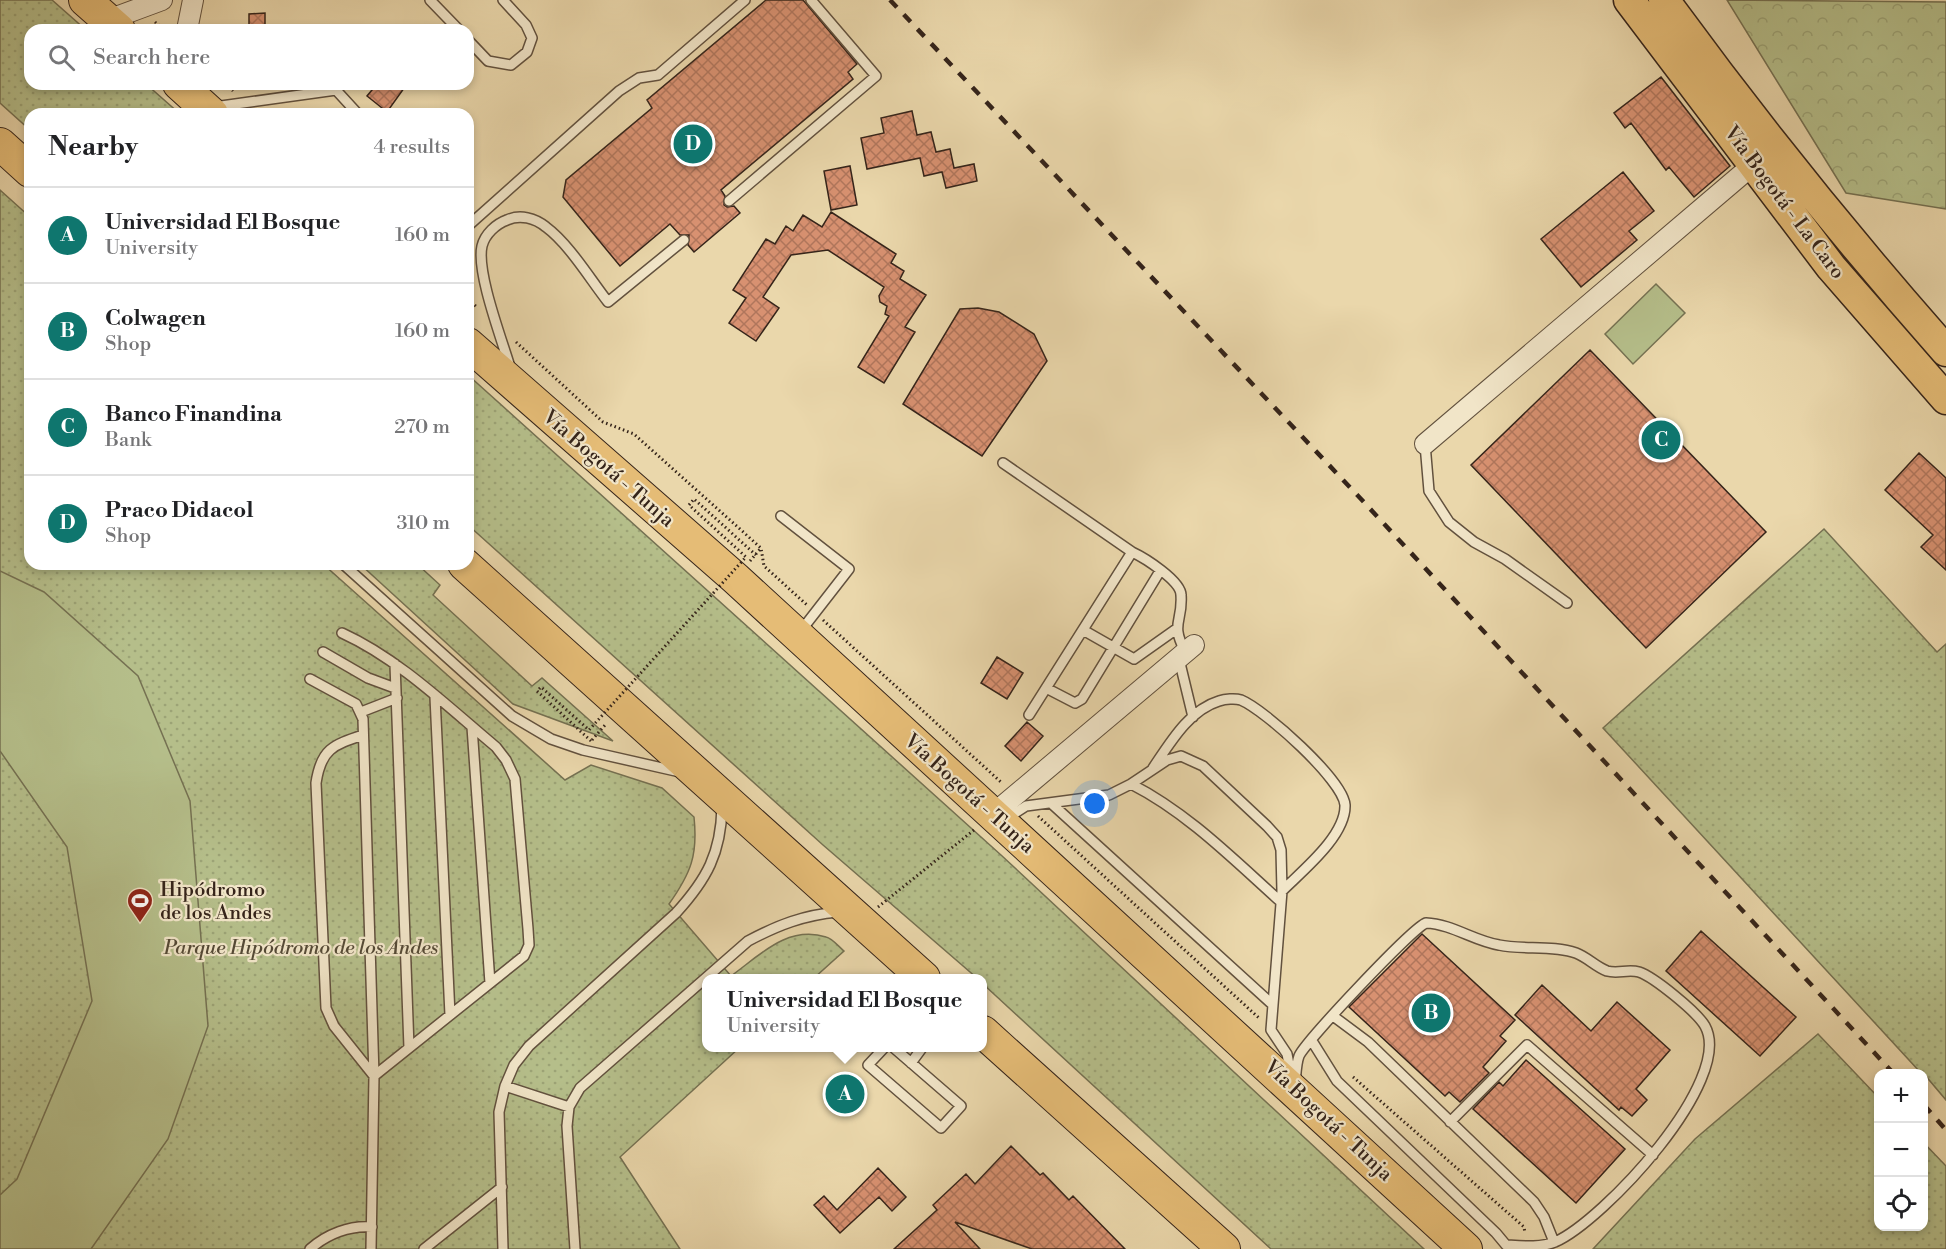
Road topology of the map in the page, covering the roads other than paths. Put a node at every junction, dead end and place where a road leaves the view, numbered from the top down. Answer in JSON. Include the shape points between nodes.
{"nodes":[{"id":1,"x":162,"y":0,"type":"edge"},
{"id":2,"x":192,"y":0,"type":"edge"},
{"id":3,"x":430,"y":0,"type":"edge"},
{"id":4,"x":503,"y":0,"type":"edge"},
{"id":5,"x":745,"y":0,"type":"edge"},
{"id":6,"x":811,"y":0,"type":"edge"},
{"id":7,"x":1629,"y":0,"type":"edge"},
{"id":8,"x":1664,"y":0,"type":"edge"},
{"id":9,"x":104,"y":17,"type":"edge"},
{"id":10,"x":188,"y":24,"type":"edge"},
{"id":11,"x":453,"y":24,"type":"edge"},
{"id":12,"x":474,"y":46,"type":"edge"},
{"id":13,"x":336,"y":90,"type":"edge"},
{"id":14,"x":336,"y":90,"type":"edge"},
{"id":15,"x":194,"y":96,"type":"edge"},
{"id":16,"x":352,"y":108,"type":"edge"},
{"id":17,"x":0,"y":144,"type":"edge"},
{"id":18,"x":1754,"y":164,"type":"junction"},
{"id":19,"x":24,"y":166,"type":"edge"},
{"id":20,"x":729,"y":201,"type":"dead end"},
{"id":21,"x":474,"y":220,"type":"edge"},
{"id":22,"x":474,"y":229,"type":"edge"},
{"id":23,"x":684,"y":240,"type":"dead end"},
{"id":24,"x":484,"y":241,"type":"junction"},
{"id":25,"x":474,"y":349,"type":"edge"},
{"id":26,"x":1946,"y":351,"type":"edge"},
{"id":27,"x":518,"y":389,"type":"junction"},
{"id":28,"x":1946,"y":399,"type":"edge"},
{"id":29,"x":1425,"y":444,"type":"joint"},
{"id":30,"x":1004,"y":463,"type":"dead end"},
{"id":31,"x":781,"y":516,"type":"dead end"},
{"id":32,"x":1132,"y":552,"type":"junction"},
{"id":33,"x":350,"y":570,"type":"edge"},
{"id":34,"x":471,"y":570,"type":"edge"},
{"id":35,"x":1160,"y":571,"type":"junction"},
{"id":36,"x":1567,"y":603,"type":"dead end"},
{"id":37,"x":806,"y":624,"type":"junction"},
{"id":38,"x":1083,"y":630,"type":"junction"},
{"id":39,"x":1175,"y":630,"type":"junction"},
{"id":40,"x":342,"y":633,"type":"dead end"},
{"id":41,"x":1112,"y":647,"type":"junction"},
{"id":42,"x":1186,"y":651,"type":"junction"},
{"id":43,"x":323,"y":652,"type":"dead end"},
{"id":44,"x":395,"y":664,"type":"junction"},
{"id":45,"x":310,"y":679,"type":"dead end"},
{"id":46,"x":395,"y":688,"type":"junction"},
{"id":47,"x":1046,"y":688,"type":"junction"},
{"id":48,"x":435,"y":697,"type":"junction"},
{"id":49,"x":398,"y":698,"type":"junction"},
{"id":50,"x":361,"y":712,"type":"junction"},
{"id":51,"x":1029,"y":716,"type":"dead end"},
{"id":52,"x":1194,"y":717,"type":"junction"},
{"id":53,"x":472,"y":727,"type":"junction"},
{"id":54,"x":363,"y":735,"type":"junction"},
{"id":55,"x":1150,"y":772,"type":"junction"},
{"id":56,"x":1131,"y":784,"type":"junction"},
{"id":57,"x":711,"y":786,"type":"junction"},
{"id":58,"x":1052,"y":804,"type":"junction"},
{"id":59,"x":1009,"y":810,"type":"junction"},
{"id":60,"x":1282,"y":891,"type":"junction"},
{"id":61,"x":1281,"y":902,"type":"junction"},
{"id":62,"x":855,"y":917,"type":"junction"},
{"id":63,"x":710,"y":974,"type":"edge"},
{"id":64,"x":919,"y":974,"type":"edge"},
{"id":65,"x":702,"y":981,"type":"edge"},
{"id":66,"x":490,"y":983,"type":"junction"},
{"id":67,"x":1273,"y":1005,"type":"junction"},
{"id":68,"x":450,"y":1015,"type":"junction"},
{"id":69,"x":1333,"y":1016,"type":"junction"},
{"id":70,"x":987,"y":1036,"type":"edge"},
{"id":71,"x":1312,"y":1041,"type":"junction"},
{"id":72,"x":409,"y":1048,"type":"junction"},
{"id":73,"x":877,"y":1052,"type":"edge"},
{"id":74,"x":899,"y":1052,"type":"edge"},
{"id":75,"x":919,"y":1052,"type":"edge"},
{"id":76,"x":911,"y":1063,"type":"junction"},
{"id":77,"x":374,"y":1076,"type":"junction"},
{"id":78,"x":505,"y":1086,"type":"junction"},
{"id":79,"x":1294,"y":1089,"type":"junction"},
{"id":80,"x":569,"y":1107,"type":"junction"},
{"id":81,"x":1450,"y":1122,"type":"junction"},
{"id":82,"x":1653,"y":1155,"type":"junction"},
{"id":83,"x":502,"y":1187,"type":"junction"},
{"id":84,"x":372,"y":1227,"type":"junction"},
{"id":85,"x":1554,"y":1242,"type":"junction"},
{"id":86,"x":1506,"y":1247,"type":"edge"},
{"id":87,"x":310,"y":1249,"type":"edge"},
{"id":88,"x":371,"y":1249,"type":"edge"},
{"id":89,"x":424,"y":1249,"type":"edge"},
{"id":90,"x":503,"y":1249,"type":"edge"},
{"id":91,"x":575,"y":1249,"type":"edge"},
{"id":92,"x":1224,"y":1249,"type":"edge"},
{"id":93,"x":1466,"y":1249,"type":"edge"}],
"edges":[{"from":1,"to":9,"type":"street"},
{"from":2,"to":10,"type":"street"},
{"from":3,"to":11,"type":"lane"},
{"from":4,"to":12,"type":"lane","via":[[526,25],[532,38],[527,52],[511,65],[488,61]]},
{"from":5,"to":21,"type":"lane","via":[[658,75],[639,78],[619,91]]},
{"from":6,"to":20,"type":"lane","via":[[876,76]]},
{"from":7,"to":18,"type":"main road","name":"Vía Bogotá - La Caro"},
{"from":8,"to":26,"type":"main road","name":"Vía Bogotá - La Caro","via":[[1873,267]]},
{"from":13,"to":16,"type":"lane"},
{"from":14,"to":15,"type":"lane"},
{"from":17,"to":19,"type":"highway"},
{"from":18,"to":28,"type":"main road","name":"Vía Bogotá - La Caro","via":[[1831,267]]},
{"from":18,"to":29,"type":"street"},
{"from":22,"to":24,"type":"lane"},
{"from":23,"to":24,"type":"lane","via":[[608,302],[555,235],[534,220],[518,217],[503,221]]},
{"from":24,"to":27,"type":"lane","via":[[483,272]]},
{"from":25,"to":27,"type":"highway","name":"Vía Bogotá - Tunja"},
{"from":27,"to":37,"type":"highway","name":"Vía Bogotá - Tunja"},
{"from":29,"to":36,"type":"lane","via":[[1429,491],[1449,522]]},
{"from":30,"to":32,"type":"lane"},
{"from":31,"to":37,"type":"lane","via":[[849,569]]},
{"from":32,"to":35,"type":"lane"},
{"from":32,"to":38,"type":"lane"},
{"from":33,"to":57,"type":"lane","via":[[512,716],[551,739]]},
{"from":34,"to":57,"type":"highway"},
{"from":35,"to":39,"type":"lane","via":[[1178,584],[1182,595]]},
{"from":35,"to":41,"type":"lane"},
{"from":37,"to":59,"type":"highway","name":"Vía Bogotá - Tunja"},
{"from":38,"to":41,"type":"lane"},
{"from":38,"to":47,"type":"lane"},
{"from":39,"to":41,"type":"lane","via":[[1134,659]]},
{"from":39,"to":42,"type":"lane"},
{"from":40,"to":44,"type":"lane"},
{"from":41,"to":47,"type":"lane","via":[[1082,699],[1070,702]]},
{"from":42,"to":52,"type":"lane"},
{"from":42,"to":59,"type":"street"},
{"from":43,"to":46,"type":"lane","via":[[368,678]]},
{"from":44,"to":46,"type":"lane"},
{"from":44,"to":48,"type":"lane"},
{"from":45,"to":50,"type":"lane","via":[[356,704]]},
{"from":46,"to":49,"type":"lane"},
{"from":47,"to":51,"type":"lane"},
{"from":48,"to":53,"type":"lane"},
{"from":48,"to":68,"type":"lane"},
{"from":49,"to":50,"type":"lane"},
{"from":49,"to":72,"type":"lane"},
{"from":50,"to":54,"type":"lane"},
{"from":52,"to":55,"type":"lane","via":[[1182,727]]},
{"from":52,"to":60,"type":"lane","via":[[1220,700],[1238,698],[1252,705],[1318,762],[1342,793],[1345,806],[1332,839]]},
{"from":53,"to":66,"type":"lane"},
{"from":53,"to":66,"type":"lane","via":[[496,747],[515,779],[529,945],[524,956]]},
{"from":54,"to":77,"type":"lane"},
{"from":54,"to":77,"type":"lane","via":[[328,750],[319,765],[316,783],[326,1008],[334,1026]]},
{"from":55,"to":56,"type":"lane"},
{"from":55,"to":60,"type":"lane","via":[[1181,756],[1203,766],[1276,837],[1281,850]]},
{"from":56,"to":58,"type":"lane","via":[[1109,795]]},
{"from":56,"to":61,"type":"lane","via":[[1159,799],[1205,834]]},
{"from":57,"to":62,"type":"highway"},
{"from":57,"to":78,"type":"lane","via":[[721,829],[698,889],[529,1046],[514,1065]]},
{"from":58,"to":59,"type":"lane"},
{"from":58,"to":67,"type":"lane"},
{"from":59,"to":79,"type":"highway","name":"Vía Bogotá - Tunja"},
{"from":60,"to":61,"type":"lane"},
{"from":61,"to":67,"type":"lane"},
{"from":62,"to":63,"type":"lane","via":[[802,917],[779,924],[748,941]]},
{"from":62,"to":64,"type":"highway"},
{"from":65,"to":80,"type":"lane","via":[[580,1088]]},
{"from":66,"to":68,"type":"lane"},
{"from":67,"to":79,"type":"lane","via":[[1271,1030],[1287,1054]]},
{"from":68,"to":72,"type":"lane"},
{"from":69,"to":71,"type":"lane"},
{"from":69,"to":81,"type":"lane","via":[[1368,1042]]},
{"from":69,"to":82,"type":"lane","via":[[1408,934],[1426,922],[1497,945],[1574,953],[1607,971],[1639,972],[1697,1016],[1710,1046],[1709,1059],[1683,1112]]},
{"from":70,"to":92,"type":"highway"},
{"from":71,"to":79,"type":"lane","via":[[1299,1056]]},
{"from":71,"to":86,"type":"lane","via":[[1336,1081],[1496,1233]]},
{"from":72,"to":77,"type":"lane"},
{"from":73,"to":76,"type":"lane","via":[[868,1065],[942,1128],[961,1106]]},
{"from":74,"to":76,"type":"lane"},
{"from":75,"to":76,"type":"lane"},
{"from":77,"to":84,"type":"lane"},
{"from":78,"to":80,"type":"lane"},
{"from":78,"to":83,"type":"lane","via":[[499,1112]]},
{"from":79,"to":93,"type":"highway","name":"Vía Bogotá - Tunja"},
{"from":80,"to":91,"type":"lane"},
{"from":81,"to":82,"type":"lane","via":[[1527,1045]]},
{"from":81,"to":85,"type":"lane","via":[[1533,1202],[1544,1216]]},
{"from":82,"to":85,"type":"lane","via":[[1596,1216]]},
{"from":83,"to":89,"type":"lane"},
{"from":83,"to":90,"type":"lane"},
{"from":84,"to":87,"type":"lane","via":[[337,1232]]},
{"from":84,"to":88,"type":"lane"},
{"from":85,"to":86,"type":"lane"}]}
